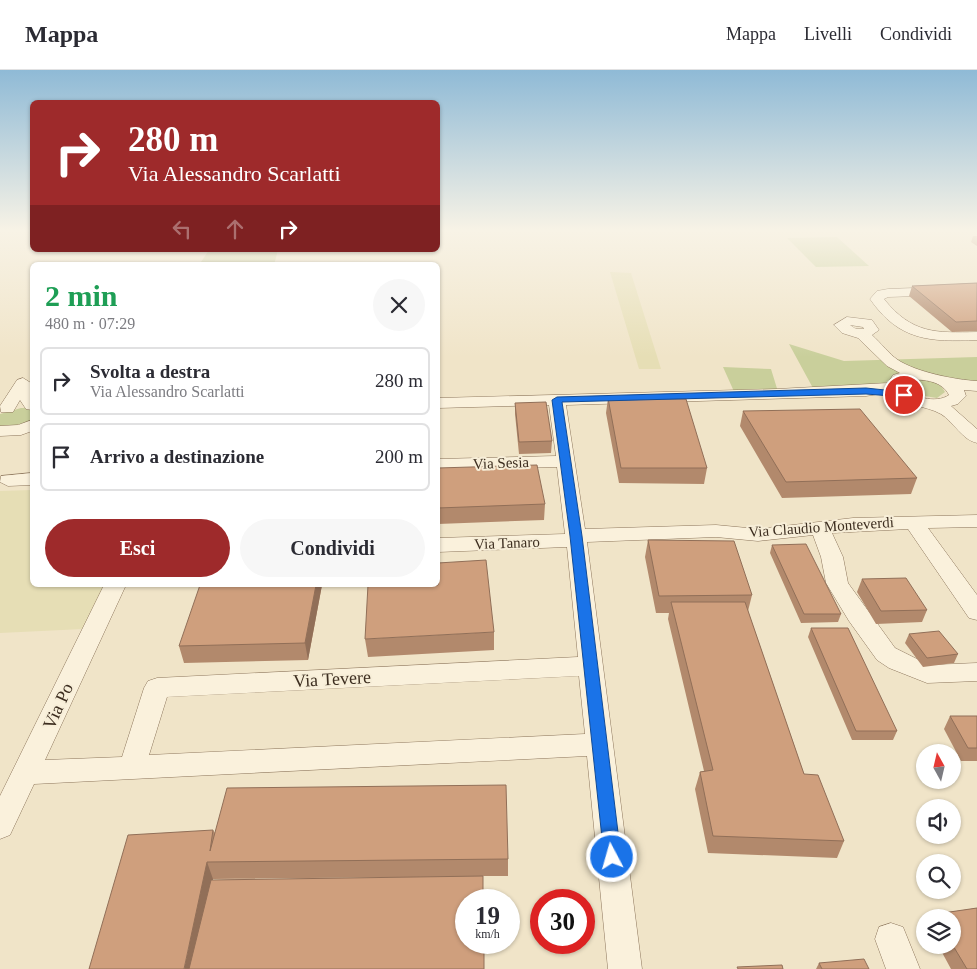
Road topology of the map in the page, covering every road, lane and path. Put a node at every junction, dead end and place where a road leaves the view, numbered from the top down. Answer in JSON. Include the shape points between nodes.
{"nodes":[{"id":1,"x":977,"y":290,"type":"edge"},
{"id":2,"x":903,"y":325,"type":"junction"},
{"id":3,"x":977,"y":336,"type":"edge"},
{"id":4,"x":892,"y":363,"type":"junction"},
{"id":5,"x":916,"y":375,"type":"junction"},
{"id":6,"x":28,"y":376,"type":"edge"},
{"id":7,"x":900,"y":386,"type":"junction"},
{"id":8,"x":977,"y":387,"type":"edge"},
{"id":9,"x":704,"y":396,"type":"junction"},
{"id":10,"x":952,"y":398,"type":"junction"},
{"id":11,"x":557,"y":400,"type":"junction"},
{"id":12,"x":30,"y":402,"type":"edge"},
{"id":13,"x":440,"y":404,"type":"edge"},
{"id":14,"x":30,"y":405,"type":"edge"},
{"id":15,"x":743,"y":405,"type":"dead end"},
{"id":16,"x":4,"y":410,"type":"edge"},
{"id":17,"x":26,"y":427,"type":"edge"},
{"id":18,"x":0,"y":431,"type":"edge"},
{"id":19,"x":0,"y":440,"type":"edge"},
{"id":20,"x":976,"y":442,"type":"edge"},
{"id":21,"x":566,"y":461,"type":"junction"},
{"id":22,"x":440,"y":465,"type":"edge"},
{"id":23,"x":30,"y":479,"type":"edge"},
{"id":24,"x":8,"y":480,"type":"dead end"},
{"id":25,"x":977,"y":521,"type":"edge"},
{"id":26,"x":913,"y":522,"type":"junction"},
{"id":27,"x":820,"y":528,"type":"junction"},
{"id":28,"x":576,"y":538,"type":"junction"},
{"id":29,"x":440,"y":545,"type":"edge"},
{"id":30,"x":114,"y":587,"type":"edge"},
{"id":31,"x":977,"y":612,"type":"edge"},
{"id":32,"x":590,"y":666,"type":"junction"},
{"id":33,"x":977,"y":672,"type":"edge"},
{"id":34,"x":600,"y":744,"type":"junction"},
{"id":35,"x":132,"y":767,"type":"junction"},
{"id":36,"x":26,"y":773,"type":"junction"},
{"id":37,"x":0,"y":826,"type":"edge"},
{"id":38,"x":891,"y":939,"type":"dead end"},
{"id":39,"x":625,"y":969,"type":"edge"},
{"id":40,"x":903,"y":969,"type":"edge"}],
"edges":[{"from":1,"to":2,"type":"street","via":[[878,296],[881,304]]},
{"from":2,"to":3,"type":"street","via":[[924,336]]},
{"from":2,"to":4,"type":"street","via":[[866,330]]},
{"from":4,"to":5,"type":"street"},
{"from":4,"to":7,"type":"street"},
{"from":5,"to":7,"type":"street"},
{"from":5,"to":10,"type":"street","via":[[931,377]]},
{"from":6,"to":12,"type":"street","via":[[25,396]]},
{"from":6,"to":16,"type":"street"},
{"from":7,"to":9,"type":"street","via":[[866,391]]},
{"from":7,"to":10,"type":"street","via":[[932,403]]},
{"from":8,"to":10,"type":"street"},
{"from":9,"to":11,"type":"street"},
{"from":9,"to":15,"type":"street"},
{"from":10,"to":20,"type":"street"},
{"from":11,"to":13,"type":"street"},
{"from":11,"to":21,"type":"street"},
{"from":14,"to":16,"type":"street"},
{"from":17,"to":18,"type":"street"},
{"from":17,"to":19,"type":"street"},
{"from":21,"to":22,"type":"street","name":"Via Sesia"},
{"from":21,"to":28,"type":"street"},
{"from":23,"to":24,"type":"street"},
{"from":25,"to":26,"type":"street","name":"Via Claudio Monteverdi","via":[[938,516]]},
{"from":26,"to":27,"type":"street","name":"Via Claudio Monteverdi"},
{"from":26,"to":31,"type":"street"},
{"from":27,"to":28,"type":"street","name":"Via Claudio Monteverdi","via":[[758,535],[716,531]]},
{"from":27,"to":33,"type":"street","via":[[832,557],[837,583],[886,654],[927,674]]},
{"from":28,"to":29,"type":"street","name":"Via Tanaro"},
{"from":28,"to":32,"type":"street"},
{"from":30,"to":36,"type":"street","name":"Via Po"},
{"from":32,"to":34,"type":"street"},
{"from":32,"to":35,"type":"street","name":"Via Tevere","via":[[157,688]]},
{"from":34,"to":35,"type":"street"},
{"from":34,"to":39,"type":"street"},
{"from":35,"to":36,"type":"street"},
{"from":36,"to":37,"type":"street","name":"Via Po"},
{"from":38,"to":40,"type":"street"}]}
